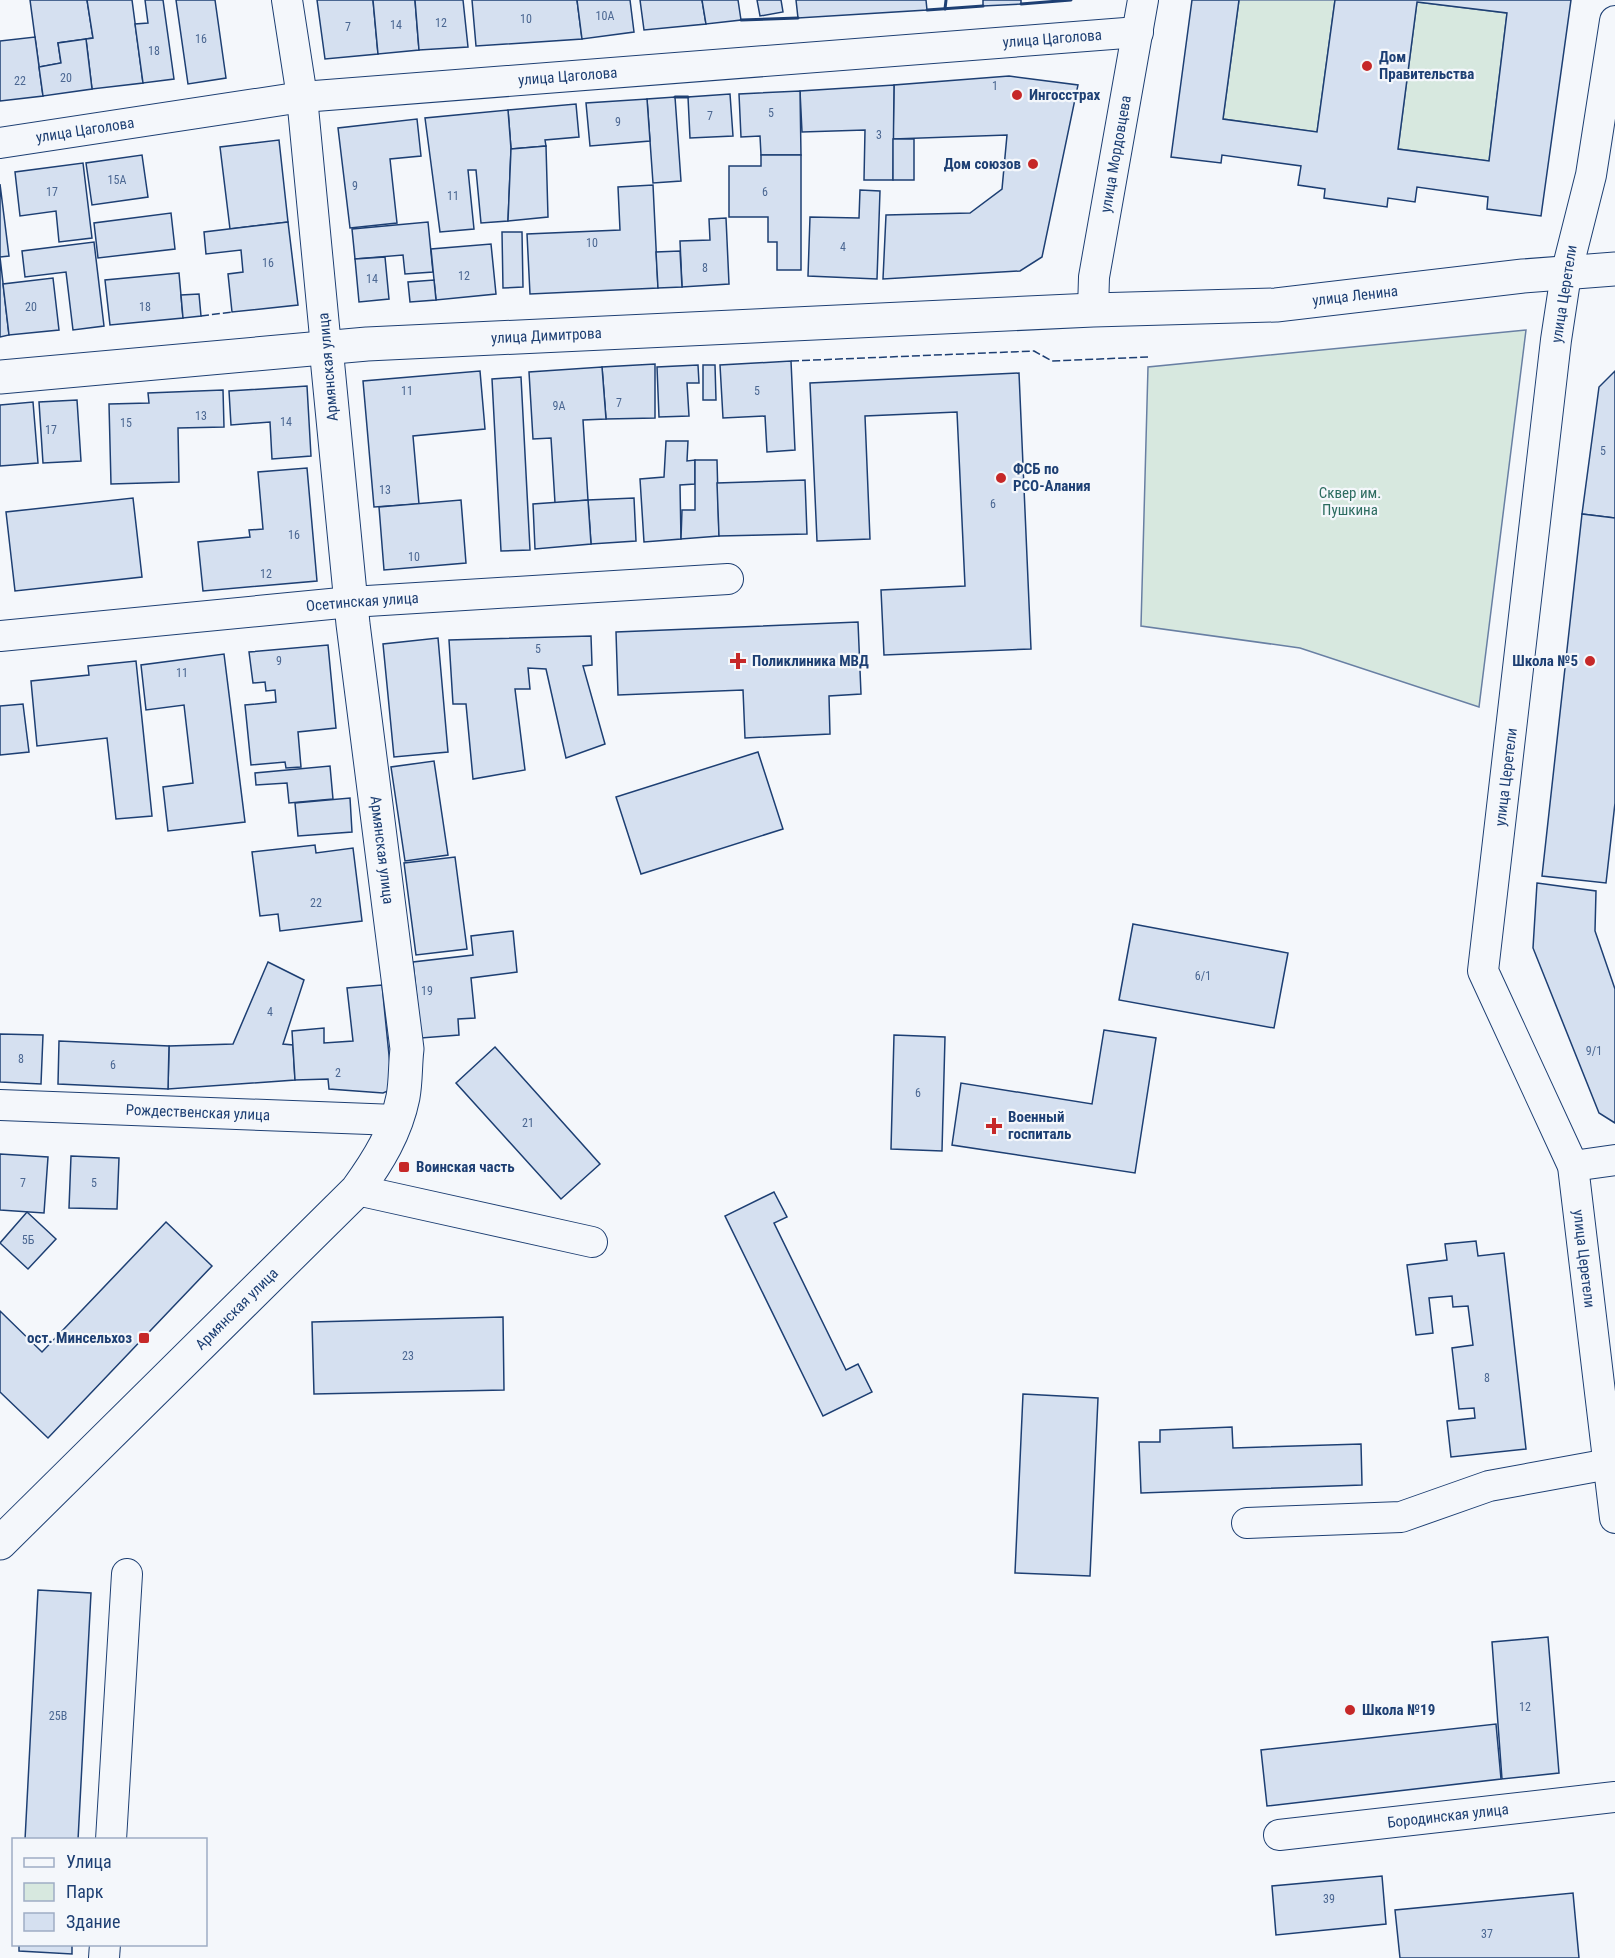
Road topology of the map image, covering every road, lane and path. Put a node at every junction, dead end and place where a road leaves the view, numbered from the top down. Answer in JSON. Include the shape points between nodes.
{"nodes":[{"id":1,"x":287,"y":0,"type":"edge"},
{"id":2,"x":1143,"y":0,"type":"edge"},
{"id":3,"x":1615,"y":21,"type":"edge"},
{"id":4,"x":1138,"y":32,"type":"junction"},
{"id":5,"x":302,"y":97,"type":"junction"},
{"id":6,"x":0,"y":142,"type":"edge"},
{"id":7,"x":1615,"y":270,"type":"edge"},
{"id":8,"x":1566,"y":274,"type":"junction"},
{"id":9,"x":1093,"y":310,"type":"junction"},
{"id":10,"x":326,"y":347,"type":"junction"},
{"id":11,"x":0,"y":377,"type":"edge"},
{"id":12,"x":728,"y":579,"type":"dead end"},
{"id":13,"x":351,"y":602,"type":"junction"},
{"id":14,"x":0,"y":636,"type":"edge"},
{"id":15,"x":0,"y":1106,"type":"edge"},
{"id":16,"x":396,"y":1120,"type":"junction"},
{"id":17,"x":1615,"y":1161,"type":"edge"},
{"id":18,"x":1573,"y":1166,"type":"junction"},
{"id":19,"x":357,"y":1190,"type":"junction"},
{"id":20,"x":592,"y":1242,"type":"dead end"},
{"id":21,"x":1609,"y":1464,"type":"junction"},
{"id":22,"x":1615,"y":1518,"type":"edge"},
{"id":23,"x":1247,"y":1523,"type":"dead end"},
{"id":24,"x":4,"y":1534,"type":"edge"},
{"id":25,"x":127,"y":1574,"type":"dead end"},
{"id":26,"x":1615,"y":1797,"type":"edge"},
{"id":27,"x":1279,"y":1835,"type":"dead end"},
{"id":28,"x":111,"y":1838,"type":"edge"}],
"edges":[{"from":1,"to":5,"type":"street","name":"Армянская улица"},
{"from":2,"to":4,"type":"street","name":"улица Мордовцева"},
{"from":3,"to":8,"type":"street","name":"улица Церетели","via":[[1591,175]]},
{"from":4,"to":5,"type":"street","name":"улица Цаголова"},
{"from":4,"to":9,"type":"street","name":"улица Мордовцева","via":[[1094,277]]},
{"from":5,"to":6,"type":"street","name":"улица Цаголова"},
{"from":5,"to":10,"type":"street","name":"Армянская улица"},
{"from":7,"to":8,"type":"main road","name":"улица Ленина"},
{"from":8,"to":9,"type":"main road","name":"улица Ленина","via":[[1276,305]]},
{"from":8,"to":18,"type":"street","name":"улица Церетели","via":[[1483,971]]},
{"from":9,"to":10,"type":"main road","name":"улица Димитрова"},
{"from":10,"to":11,"type":"main road","name":"улица Димитрова"},
{"from":10,"to":13,"type":"main road","name":"Армянская улица"},
{"from":12,"to":13,"type":"street","name":"Осетинская улица"},
{"from":13,"to":14,"type":"street","name":"Осетинская улица"},
{"from":13,"to":16,"type":"main road","name":"Армянская улица","via":[[407,1049],[403,1095]]},
{"from":15,"to":16,"type":"street","name":"Рождественская улица"},
{"from":16,"to":19,"type":"main road","name":"Армянская улица","via":[[378,1162]]},
{"from":17,"to":18,"type":"street"},
{"from":18,"to":21,"type":"street","name":"улица Церетели"},
{"from":19,"to":20,"type":"street"},
{"from":19,"to":24,"type":"main road","name":"Армянская улица"},
{"from":21,"to":22,"type":"street","name":"улица Церетели"},
{"from":21,"to":23,"type":"street","via":[[1489,1486],[1401,1517]]},
{"from":25,"to":28,"type":"street"},
{"from":26,"to":27,"type":"street","name":"Бородинская улица"}]}
